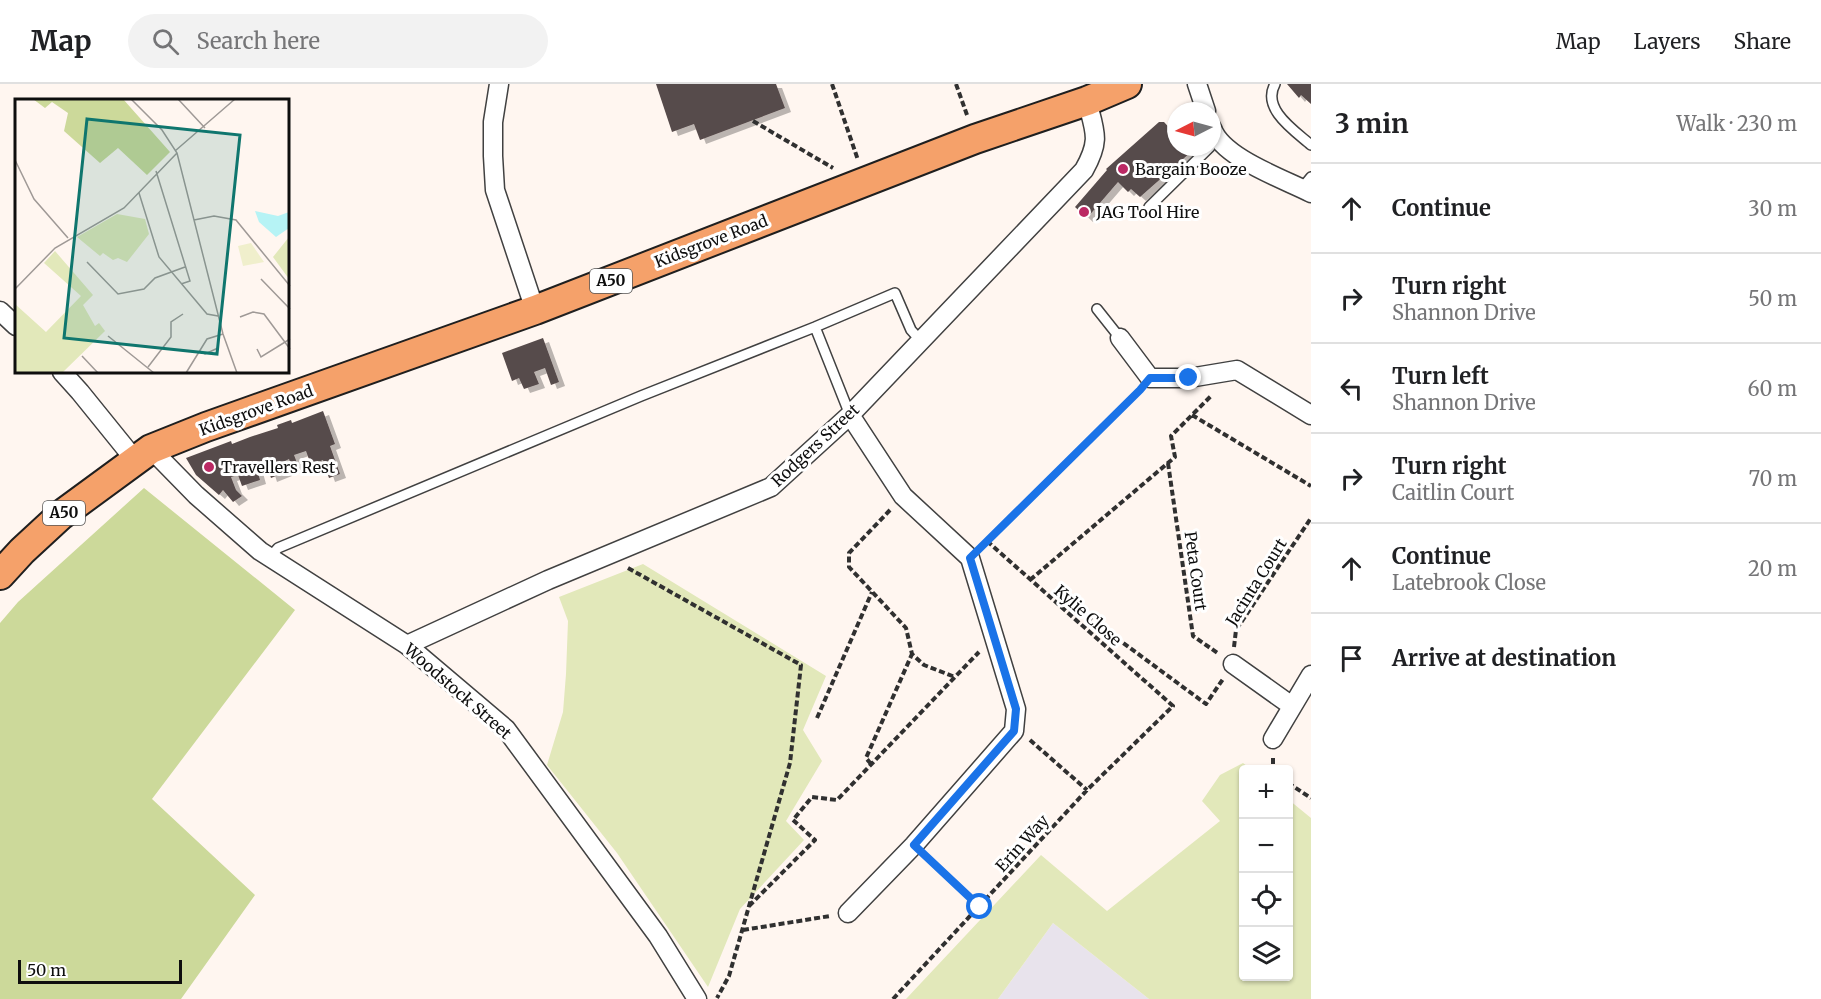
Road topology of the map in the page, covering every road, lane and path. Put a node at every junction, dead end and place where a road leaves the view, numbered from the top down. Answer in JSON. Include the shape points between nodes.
{"nodes":[{"id":1,"x":499,"y":84,"type":"edge"},
{"id":2,"x":832,"y":84,"type":"edge"},
{"id":3,"x":956,"y":84,"type":"edge"},
{"id":4,"x":1128,"y":84,"type":"edge"},
{"id":5,"x":1197,"y":84,"type":"edge"},
{"id":6,"x":1275,"y":84,"type":"edge"},
{"id":7,"x":1087,"y":101,"type":"junction"},
{"id":8,"x":1203,"y":102,"type":"edge"},
{"id":9,"x":753,"y":122,"type":"dead end"},
{"id":10,"x":975,"y":139,"type":"junction"},
{"id":11,"x":1311,"y":145,"type":"edge"},
{"id":12,"x":1221,"y":146,"type":"edge"},
{"id":13,"x":1198,"y":156,"type":"edge"},
{"id":14,"x":863,"y":182,"type":"junction"},
{"id":15,"x":1308,"y":186,"type":"edge"},
{"id":16,"x":1149,"y":207,"type":"dead end"},
{"id":17,"x":1097,"y":309,"type":"dead end"},
{"id":18,"x":535,"y":310,"type":"junction"},
{"id":19,"x":0,"y":311,"type":"edge"},
{"id":20,"x":15,"y":325,"type":"edge"},
{"id":21,"x":815,"y":327,"type":"junction"},
{"id":22,"x":1120,"y":338,"type":"joint"},
{"id":23,"x":921,"y":341,"type":"junction"},
{"id":24,"x":1237,"y":370,"type":"junction"},
{"id":25,"x":64,"y":374,"type":"edge"},
{"id":26,"x":1145,"y":384,"type":"junction"},
{"id":27,"x":850,"y":415,"type":"junction"},
{"id":28,"x":1192,"y":415,"type":"junction"},
{"id":29,"x":1311,"y":415,"type":"edge"},
{"id":30,"x":143,"y":455,"type":"junction"},
{"id":31,"x":1168,"y":463,"type":"junction"},
{"id":32,"x":1311,"y":486,"type":"edge"},
{"id":33,"x":903,"y":496,"type":"junction"},
{"id":34,"x":1311,"y":518,"type":"edge"},
{"id":35,"x":987,"y":541,"type":"junction"},
{"id":36,"x":607,"y":556,"type":"junction"},
{"id":37,"x":270,"y":557,"type":"junction"},
{"id":38,"x":970,"y":558,"type":"junction"},
{"id":39,"x":0,"y":575,"type":"edge"},
{"id":40,"x":1030,"y":580,"type":"junction"},
{"id":41,"x":872,"y":592,"type":"junction"},
{"id":42,"x":1059,"y":606,"type":"junction"},
{"id":43,"x":995,"y":635,"type":"junction"},
{"id":44,"x":407,"y":645,"type":"junction"},
{"id":45,"x":912,"y":654,"type":"junction"},
{"id":46,"x":1233,"y":664,"type":"junction"},
{"id":47,"x":1311,"y":675,"type":"edge"},
{"id":48,"x":955,"y":676,"type":"junction"},
{"id":49,"x":1173,"y":706,"type":"joint"},
{"id":50,"x":1292,"y":706,"type":"junction"},
{"id":51,"x":817,"y":718,"type":"dead end"},
{"id":52,"x":1014,"y":725,"type":"junction"},
{"id":53,"x":1273,"y":739,"type":"dead end"},
{"id":54,"x":871,"y":764,"type":"junction"},
{"id":55,"x":1293,"y":786,"type":"edge"},
{"id":56,"x":1087,"y":790,"type":"junction"},
{"id":57,"x":1311,"y":798,"type":"edge"},
{"id":58,"x":914,"y":845,"type":"junction"},
{"id":59,"x":749,"y":907,"type":"junction"},
{"id":60,"x":980,"y":907,"type":"junction"},
{"id":61,"x":848,"y":913,"type":"joint"},
{"id":62,"x":743,"y":930,"type":"junction"},
{"id":63,"x":697,"y":999,"type":"edge"},
{"id":64,"x":717,"y":999,"type":"edge"},
{"id":65,"x":893,"y":999,"type":"edge"}],
"edges":[{"from":1,"to":18,"type":"street","via":[[493,122],[495,190]]},
{"from":2,"to":14,"type":"path"},
{"from":3,"to":10,"type":"path"},
{"from":4,"to":7,"type":"main road","number":"A50"},
{"from":5,"to":8,"type":"street"},
{"from":6,"to":11,"type":"lane","via":[[1271,97],[1279,115]]},
{"from":7,"to":10,"type":"main road","name":"Kidsgrove Road","number":"A50"},
{"from":7,"to":23,"type":"street","name":"Rodgers Street","via":[[1095,134],[1094,153],[1084,170]]},
{"from":9,"to":14,"type":"path"},
{"from":10,"to":14,"type":"main road","name":"Kidsgrove Road","number":"A50"},
{"from":12,"to":15,"type":"street"},
{"from":13,"to":16,"type":"lane"},
{"from":14,"to":18,"type":"main road","name":"Kidsgrove Road","number":"A50"},
{"from":17,"to":22,"type":"lane"},
{"from":18,"to":30,"type":"main road","name":"Kidsgrove Road","number":"A50","via":[[206,427]]},
{"from":19,"to":20,"type":"street"},
{"from":21,"to":23,"type":"lane","via":[[895,293],[910,330]]},
{"from":21,"to":27,"type":"lane"},
{"from":21,"to":37,"type":"lane","via":[[278,548]]},
{"from":22,"to":26,"type":"street"},
{"from":23,"to":27,"type":"street","name":"Rodgers Street"},
{"from":24,"to":26,"type":"street"},
{"from":24,"to":28,"type":"path"},
{"from":24,"to":29,"type":"street"},
{"from":25,"to":30,"type":"street","name":"Woodstock Street"},
{"from":26,"to":35,"type":"path"},
{"from":27,"to":33,"type":"street"},
{"from":27,"to":36,"type":"street","name":"Rodgers Street","via":[[771,487]]},
{"from":28,"to":31,"type":"path","name":"Peta Court","via":[[1171,436],[1175,457]]},
{"from":28,"to":32,"type":"path"},
{"from":30,"to":37,"type":"street","name":"Woodstock Street"},
{"from":30,"to":39,"type":"main road","number":"A50","via":[[62,515]]},
{"from":31,"to":40,"type":"path"},
{"from":31,"to":46,"type":"path","name":"Peta Court","via":[[1193,636]]},
{"from":33,"to":38,"type":"street"},
{"from":33,"to":41,"type":"path","via":[[849,553],[849,567]]},
{"from":34,"to":46,"type":"path","name":"Jacinta Court","via":[[1236,630]]},
{"from":35,"to":38,"type":"path"},
{"from":35,"to":40,"type":"path","name":"Kylie Close"},
{"from":36,"to":44,"type":"street","name":"Rodgers Street"},
{"from":36,"to":59,"type":"path","via":[[801,665],[790,763]]},
{"from":37,"to":44,"type":"street","name":"Woodstock Street"},
{"from":38,"to":43,"type":"street"},
{"from":40,"to":42,"type":"path","name":"Kylie Close"},
{"from":41,"to":45,"type":"path","via":[[906,628]]},
{"from":41,"to":51,"type":"path"},
{"from":42,"to":46,"type":"path","via":[[1065,600],[1206,705]]},
{"from":42,"to":49,"type":"path","name":"Kylie Close"},
{"from":43,"to":48,"type":"path"},
{"from":43,"to":52,"type":"street","via":[[1016,709]]},
{"from":44,"to":63,"type":"street","name":"Woodstock Street","via":[[506,729],[658,936]]},
{"from":45,"to":48,"type":"path","via":[[924,665]]},
{"from":45,"to":54,"type":"path","via":[[866,758]]},
{"from":46,"to":50,"type":"street"},
{"from":47,"to":50,"type":"street"},
{"from":48,"to":54,"type":"path"},
{"from":49,"to":56,"type":"path","name":"Erin Way"},
{"from":50,"to":53,"type":"street"},
{"from":52,"to":56,"type":"path"},
{"from":52,"to":58,"type":"street","via":[[1014,731]]},
{"from":54,"to":59,"type":"path","via":[[837,800],[812,797],[793,820],[815,840]]},
{"from":55,"to":57,"type":"path"},
{"from":56,"to":60,"type":"path","name":"Erin Way"},
{"from":58,"to":60,"type":"path"},
{"from":58,"to":61,"type":"street"},
{"from":59,"to":62,"type":"path"},
{"from":60,"to":65,"type":"path","name":"Erin Way"},
{"from":61,"to":62,"type":"path"},
{"from":62,"to":64,"type":"path","via":[[729,976]]}]}
